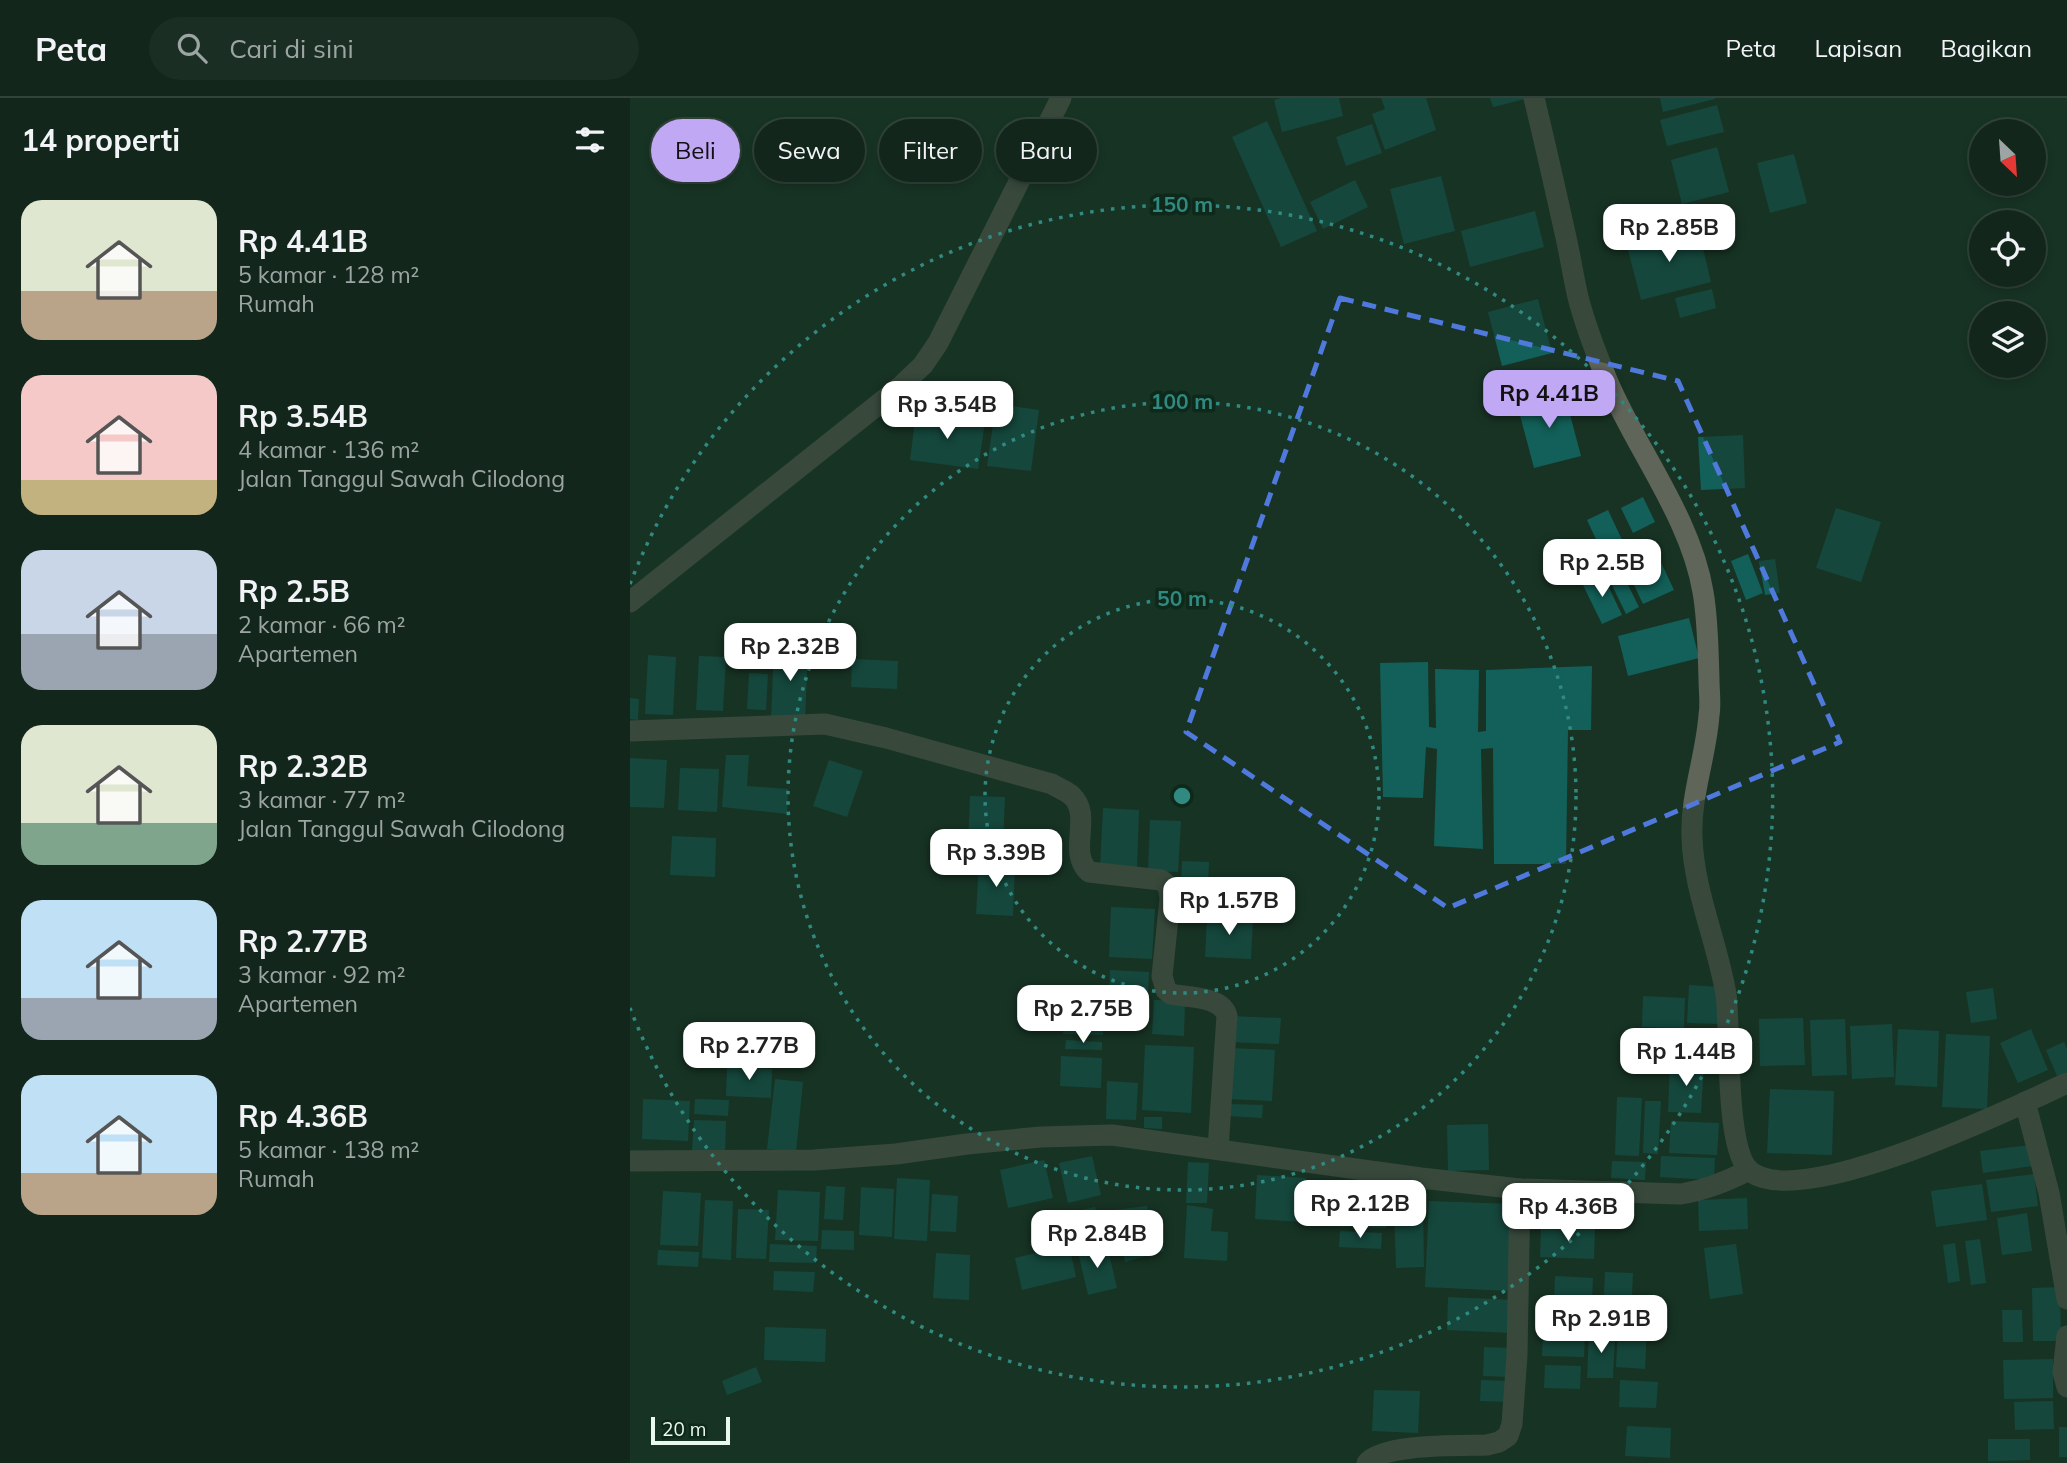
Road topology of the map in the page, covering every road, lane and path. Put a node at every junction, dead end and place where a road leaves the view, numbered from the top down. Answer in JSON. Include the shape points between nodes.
{"nodes":[{"id":1,"x":1061,"y":98,"type":"edge"},
{"id":2,"x":1534,"y":98,"type":"edge"},
{"id":3,"x":630,"y":602,"type":"edge"},
{"id":4,"x":630,"y":731,"type":"edge"},
{"id":5,"x":2067,"y":1083,"type":"edge"},
{"id":6,"x":2025,"y":1102,"type":"junction"},
{"id":7,"x":1218,"y":1149,"type":"junction"},
{"id":8,"x":630,"y":1161,"type":"edge"},
{"id":9,"x":1749,"y":1170,"type":"junction"},
{"id":10,"x":1520,"y":1189,"type":"junction"},
{"id":11,"x":2067,"y":1299,"type":"edge"},
{"id":12,"x":2067,"y":1336,"type":"edge"},
{"id":13,"x":2067,"y":1387,"type":"edge"},
{"id":14,"x":1367,"y":1463,"type":"edge"}],
"edges":[{"from":1,"to":3,"type":"street","via":[[938,344],[923,365]]},
{"from":2,"to":9,"type":"street","via":[[1579,300],[1595,350],[1690,546],[1703,592],[1710,715],[1691,834],[1699,896],[1726,993],[1735,1139]]},
{"from":4,"to":7,"type":"street","via":[[825,724],[1052,784],[1071,795],[1080,813],[1079,854],[1089,872],[1161,880],[1169,889],[1162,976],[1166,990],[1171,995],[1216,1002],[1225,1010]]},
{"from":5,"to":6,"type":"street"},
{"from":6,"to":9,"type":"street","via":[[1850,1171],[1784,1180],[1763,1178]]},
{"from":6,"to":11,"type":"street","via":[[2049,1193]]},
{"from":7,"to":8,"type":"street","via":[[1112,1135],[1053,1136],[814,1160]]},
{"from":7,"to":10,"type":"street"},
{"from":9,"to":10,"type":"street","via":[[1702,1191],[1681,1194]]},
{"from":10,"to":14,"type":"street","via":[[1517,1355],[1508,1436],[1487,1445],[1385,1452]]},
{"from":12,"to":13,"type":"street","via":[[2063,1372]]}]}
